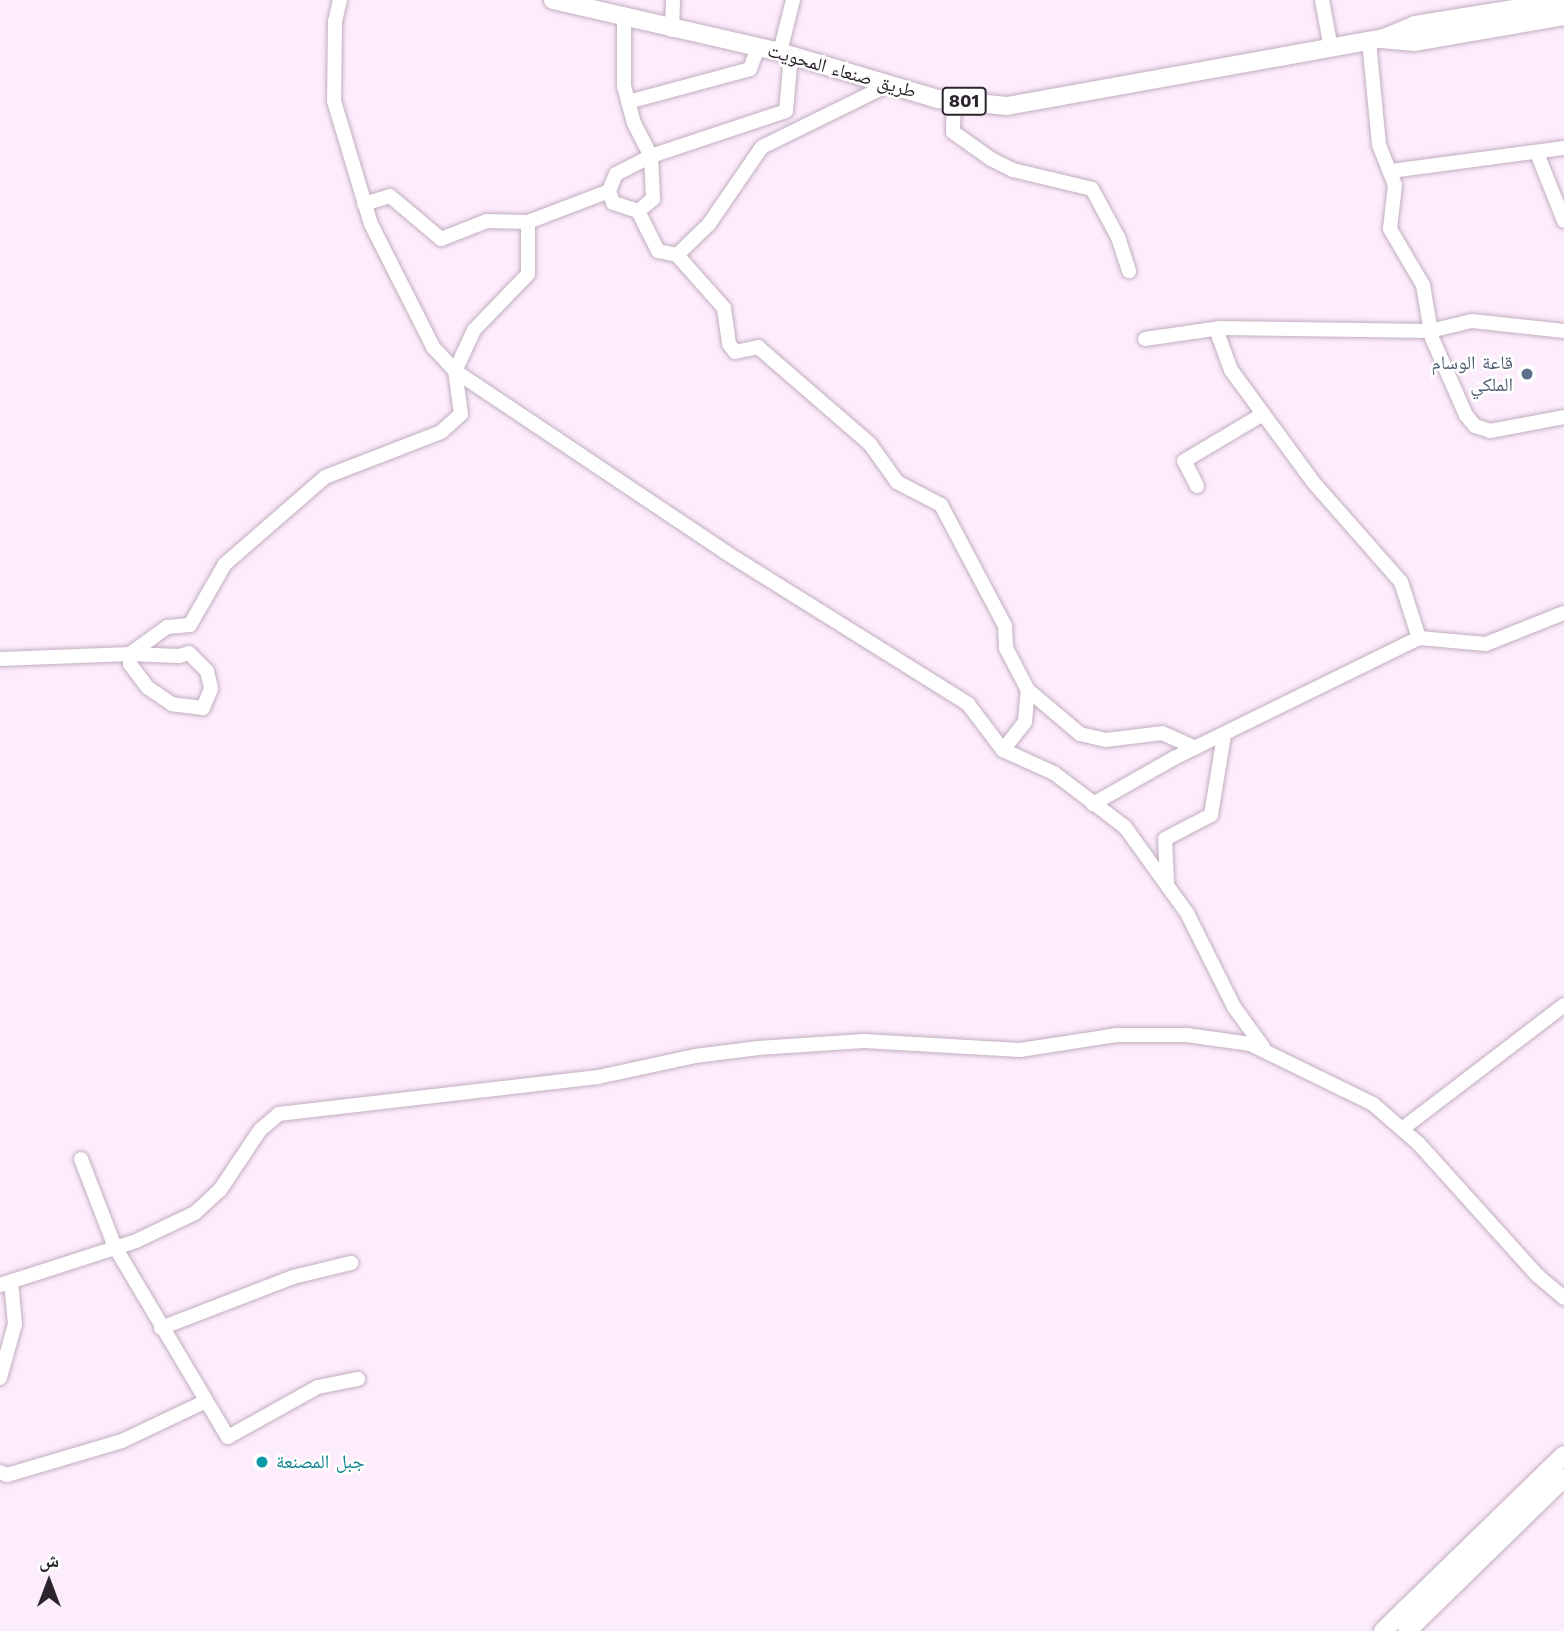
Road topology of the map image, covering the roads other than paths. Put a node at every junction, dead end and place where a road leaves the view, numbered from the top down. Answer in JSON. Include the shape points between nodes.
{"nodes":[{"id":1,"x":340,"y":0,"type":"edge"},
{"id":2,"x":553,"y":0,"type":"edge"},
{"id":3,"x":673,"y":0,"type":"edge"},
{"id":4,"x":793,"y":0,"type":"edge"},
{"id":5,"x":1322,"y":0,"type":"edge"},
{"id":6,"x":1564,"y":1,"type":"edge"},
{"id":7,"x":1564,"y":16,"type":"edge"},
{"id":8,"x":624,"y":19,"type":"junction"},
{"id":9,"x":672,"y":30,"type":"junction"},
{"id":10,"x":1375,"y":40,"type":"junction"},
{"id":11,"x":758,"y":47,"type":"junction"},
{"id":12,"x":1331,"y":48,"type":"junction"},
{"id":13,"x":785,"y":53,"type":"junction"},
{"id":14,"x":888,"y":85,"type":"junction"},
{"id":15,"x":954,"y":100,"type":"junction"},
{"id":16,"x":628,"y":102,"type":"junction"},
{"id":17,"x":1564,"y":148,"type":"edge"},
{"id":18,"x":1537,"y":153,"type":"junction"},
{"id":19,"x":651,"y":156,"type":"junction"},
{"id":20,"x":1391,"y":171,"type":"junction"},
{"id":21,"x":609,"y":191,"type":"junction"},
{"id":22,"x":364,"y":204,"type":"junction"},
{"id":23,"x":638,"y":211,"type":"junction"},
{"id":24,"x":1564,"y":221,"type":"edge"},
{"id":25,"x":528,"y":222,"type":"junction"},
{"id":26,"x":677,"y":254,"type":"junction"},
{"id":27,"x":1129,"y":271,"type":"dead end"},
{"id":28,"x":1216,"y":329,"type":"junction"},
{"id":29,"x":1430,"y":331,"type":"junction"},
{"id":30,"x":1564,"y":331,"type":"edge"},
{"id":31,"x":1145,"y":339,"type":"dead end"},
{"id":32,"x":455,"y":371,"type":"junction"},
{"id":33,"x":1263,"y":414,"type":"junction"},
{"id":34,"x":1564,"y":417,"type":"edge"},
{"id":35,"x":1197,"y":486,"type":"dead end"},
{"id":36,"x":1564,"y":613,"type":"edge"},
{"id":37,"x":1419,"y":639,"type":"junction"},
{"id":38,"x":130,"y":654,"type":"junction"},
{"id":39,"x":0,"y":659,"type":"edge"},
{"id":40,"x":1028,"y":690,"type":"junction"},
{"id":41,"x":1224,"y":736,"type":"junction"},
{"id":42,"x":1195,"y":748,"type":"junction"},
{"id":43,"x":1003,"y":750,"type":"junction"},
{"id":44,"x":1093,"y":804,"type":"junction"},
{"id":45,"x":1167,"y":881,"type":"junction"},
{"id":46,"x":1564,"y":1005,"type":"edge"},
{"id":47,"x":1269,"y":1053,"type":"junction"},
{"id":48,"x":1402,"y":1129,"type":"junction"},
{"id":49,"x":82,"y":1158,"type":"dead end"},
{"id":50,"x":115,"y":1247,"type":"junction"},
{"id":51,"x":351,"y":1263,"type":"dead end"},
{"id":52,"x":5,"y":1283,"type":"edge"},
{"id":53,"x":1564,"y":1297,"type":"edge"},
{"id":54,"x":161,"y":1328,"type":"junction"},
{"id":55,"x":0,"y":1378,"type":"edge"},
{"id":56,"x":358,"y":1378,"type":"dead end"},
{"id":57,"x":204,"y":1402,"type":"junction"},
{"id":58,"x":1564,"y":1455,"type":"edge"},
{"id":59,"x":0,"y":1472,"type":"edge"},
{"id":60,"x":1564,"y":1478,"type":"edge"},
{"id":61,"x":1383,"y":1631,"type":"edge"},
{"id":62,"x":1407,"y":1631,"type":"edge"}],
"edges":[{"from":1,"to":22,"type":"street","via":[[334,101]]},
{"from":2,"to":8,"type":"main road","name":"طريق صنعاء المحويت","number":"801"},
{"from":3,"to":9,"type":"street"},
{"from":4,"to":13,"type":"street"},
{"from":5,"to":12,"type":"street"},
{"from":6,"to":10,"type":"main road","name":"طريق صنعاء المحويت","number":"801","via":[[1408,27]]},
{"from":7,"to":10,"type":"main road","name":"طريق صنعاء المحويت","number":"801","via":[[1415,42]]},
{"from":8,"to":9,"type":"main road","name":"طريق صنعاء المحويت","number":"801"},
{"from":8,"to":16,"type":"street"},
{"from":9,"to":11,"type":"main road","name":"طريق صنعاء المحويت","number":"801"},
{"from":10,"to":12,"type":"main road","name":"طريق صنعاء المحويت","number":"801"},
{"from":10,"to":20,"type":"street","via":[[1378,138]]},
{"from":11,"to":13,"type":"main road","name":"طريق صنعاء المحويت","number":"801"},
{"from":11,"to":16,"type":"street","via":[[750,69]]},
{"from":12,"to":15,"type":"main road","name":"طريق صنعاء المحويت","number":"801","via":[[1007,106]]},
{"from":13,"to":14,"type":"main road","name":"طريق صنعاء المحويت","number":"801"},
{"from":13,"to":19,"type":"street","via":[[786,111]]},
{"from":14,"to":15,"type":"main road","name":"طريق صنعاء المحويت","number":"801"},
{"from":14,"to":26,"type":"street","via":[[762,147],[709,224]]},
{"from":15,"to":27,"type":"street","via":[[953,132],[991,159],[1013,170],[1092,189],[1118,237]]},
{"from":16,"to":19,"type":"street"},
{"from":17,"to":18,"type":"street"},
{"from":18,"to":20,"type":"street"},
{"from":18,"to":24,"type":"street"},
{"from":19,"to":21,"type":"street","via":[[616,174]]},
{"from":19,"to":23,"type":"street","via":[[653,199]]},
{"from":20,"to":29,"type":"street","via":[[1395,193],[1390,229],[1425,290]]},
{"from":21,"to":23,"type":"street","via":[[613,203]]},
{"from":21,"to":25,"type":"street"},
{"from":22,"to":25,"type":"street","via":[[390,196],[441,239],[487,221]]},
{"from":22,"to":32,"type":"street","via":[[433,347]]},
{"from":23,"to":26,"type":"street","via":[[659,251]]},
{"from":25,"to":32,"type":"street","via":[[528,274],[474,330]]},
{"from":26,"to":40,"type":"street","via":[[724,307],[729,344],[735,352],[758,347],[870,444],[897,482],[941,505],[1005,626],[1006,648]]},
{"from":28,"to":29,"type":"street"},
{"from":28,"to":31,"type":"street"},
{"from":28,"to":33,"type":"street","via":[[1230,370]]},
{"from":29,"to":30,"type":"street","via":[[1472,321]]},
{"from":29,"to":34,"type":"street","via":[[1466,415],[1479,428],[1496,430]]},
{"from":32,"to":38,"type":"street","via":[[461,414],[441,432],[324,477],[225,564],[190,625],[167,627]]},
{"from":32,"to":43,"type":"street","via":[[725,552],[968,704]]},
{"from":33,"to":35,"type":"street","via":[[1184,461]]},
{"from":33,"to":37,"type":"street","via":[[1314,483],[1401,582]]},
{"from":36,"to":37,"type":"street","via":[[1486,644]]},
{"from":37,"to":41,"type":"street"},
{"from":38,"to":38,"type":"street","via":[[130,664],[148,688],[172,704],[203,708],[211,689],[207,671],[189,653]]},
{"from":38,"to":39,"type":"street"},
{"from":40,"to":42,"type":"street","via":[[1080,734],[1106,740],[1162,733]]},
{"from":40,"to":43,"type":"street","via":[[1025,722]]},
{"from":41,"to":42,"type":"street"},
{"from":41,"to":45,"type":"street","via":[[1211,816],[1165,839]]},
{"from":42,"to":44,"type":"street"},
{"from":43,"to":44,"type":"street","via":[[1054,773]]},
{"from":44,"to":45,"type":"street","via":[[1125,827]]},
{"from":45,"to":47,"type":"street","via":[[1214,960],[1234,1007]]},
{"from":46,"to":48,"type":"street"},
{"from":47,"to":48,"type":"street","via":[[1373,1104]]},
{"from":47,"to":50,"type":"street","via":[[1250,1044],[1187,1035],[1117,1035],[1020,1050],[864,1041],[695,1056],[598,1077],[279,1114],[260,1130],[220,1191],[195,1213]]},
{"from":48,"to":53,"type":"street","via":[[1538,1276]]},
{"from":49,"to":50,"type":"street"},
{"from":50,"to":52,"type":"street"},
{"from":50,"to":54,"type":"street"},
{"from":51,"to":54,"type":"street","via":[[293,1277]]},
{"from":52,"to":55,"type":"street","via":[[15,1324]]},
{"from":54,"to":57,"type":"street"},
{"from":56,"to":57,"type":"street","via":[[318,1387],[228,1437]]},
{"from":57,"to":59,"type":"street","via":[[122,1441],[7,1475]]},
{"from":58,"to":61,"type":"main road"},
{"from":60,"to":62,"type":"main road"}]}
